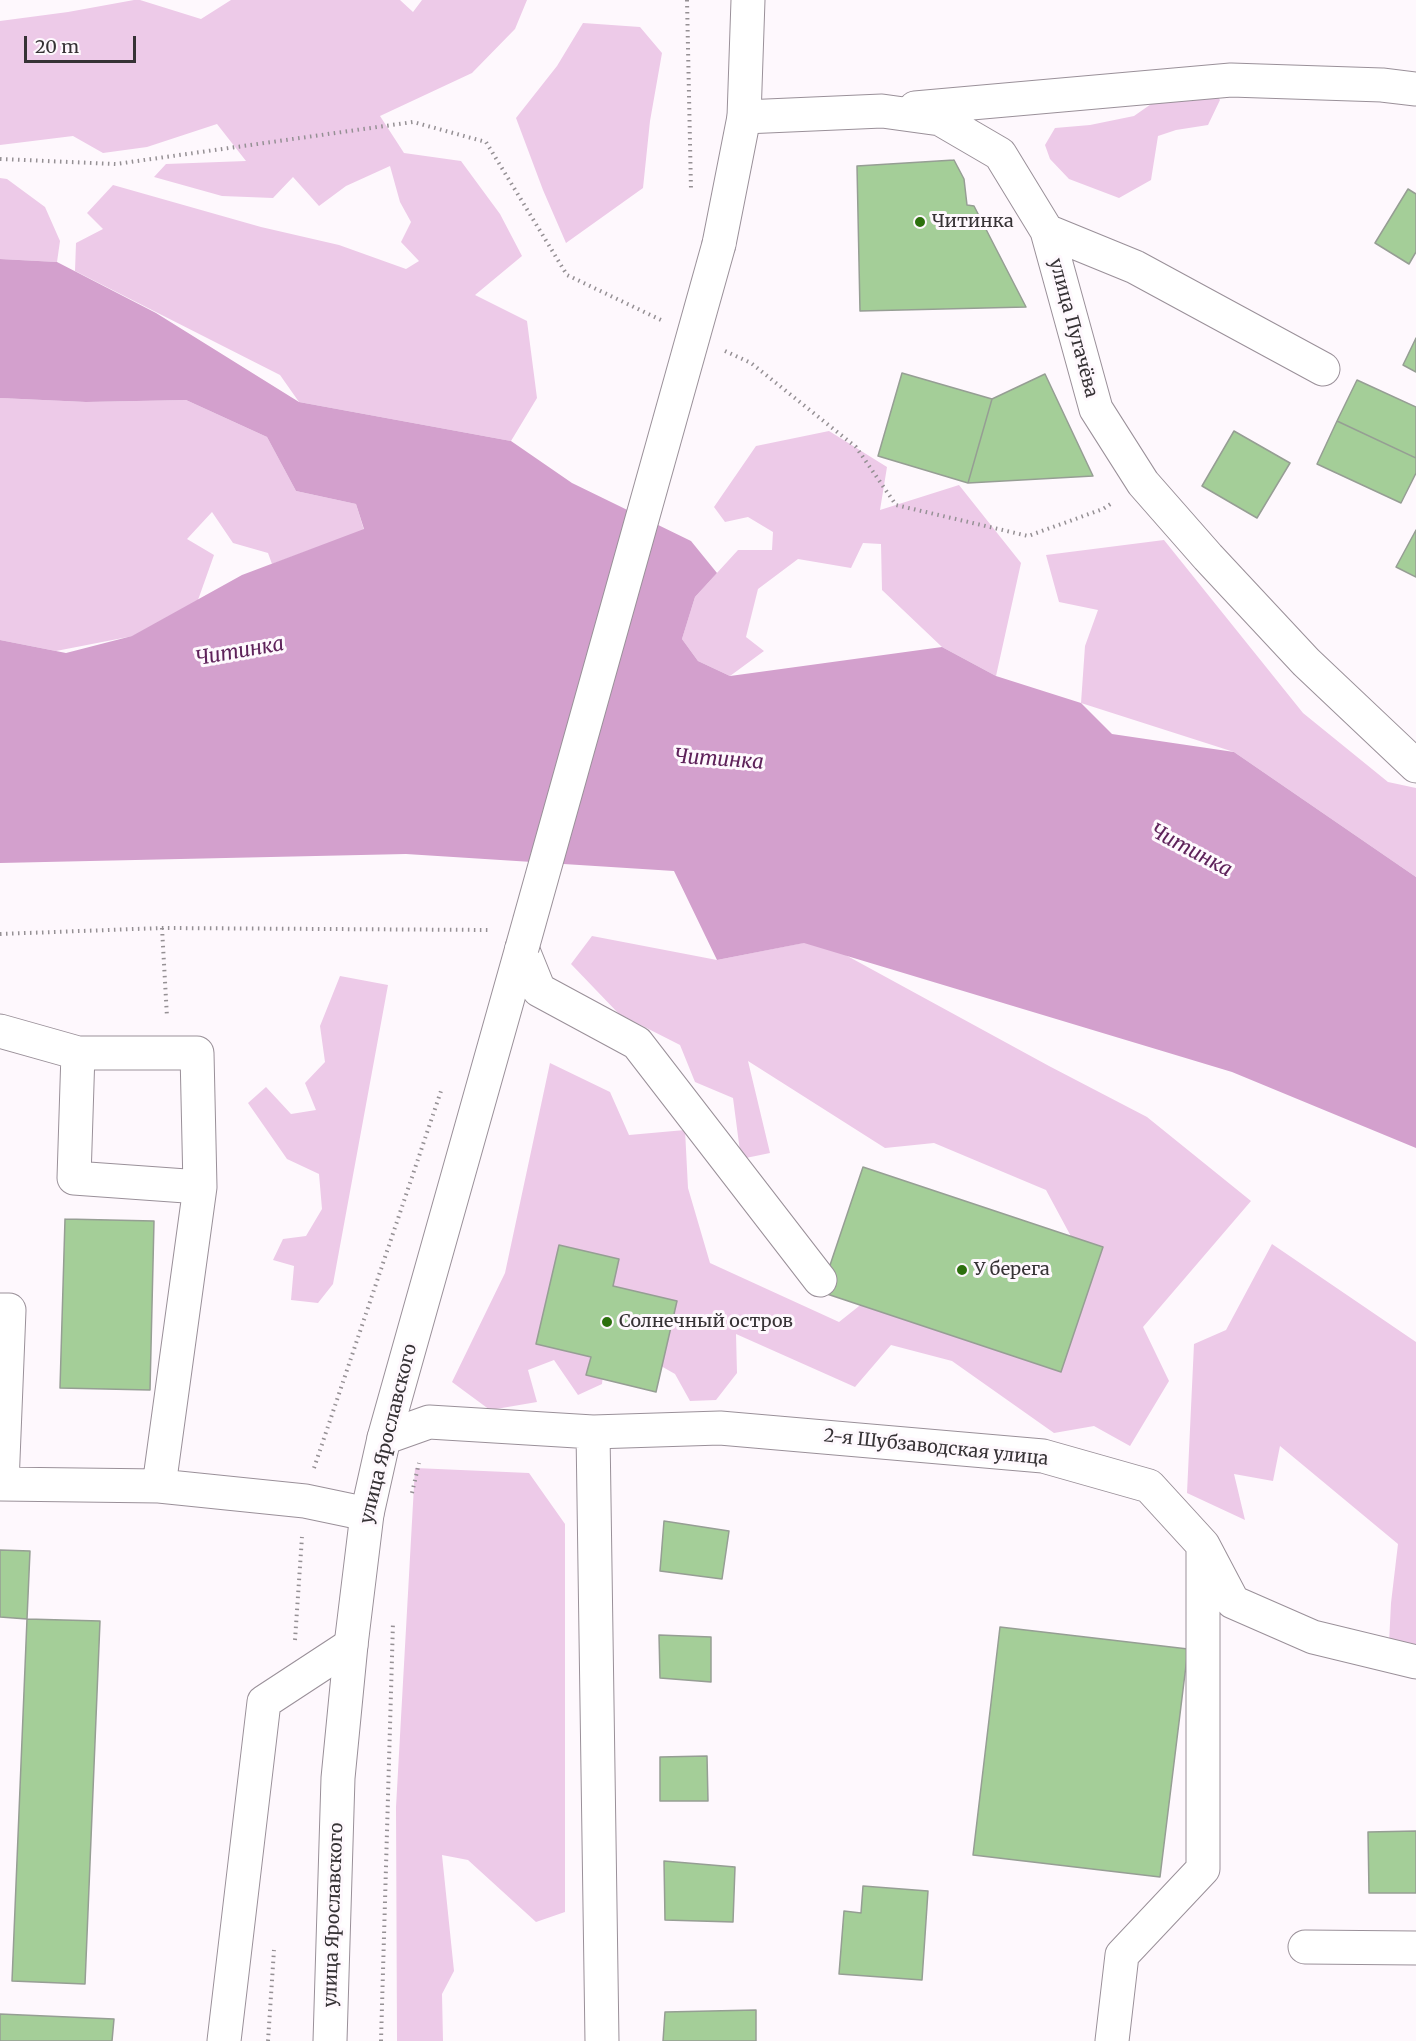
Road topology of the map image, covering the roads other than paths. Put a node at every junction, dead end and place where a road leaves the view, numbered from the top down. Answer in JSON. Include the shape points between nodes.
{"nodes":[{"id":1,"x":748,"y":0,"type":"edge"},
{"id":2,"x":1416,"y":89,"type":"edge"},
{"id":3,"x":882,"y":111,"type":"junction"},
{"id":4,"x":744,"y":117,"type":"junction"},
{"id":5,"x":1047,"y":231,"type":"junction"},
{"id":6,"x":1323,"y":369,"type":"dead end"},
{"id":7,"x":1416,"y":766,"type":"edge"},
{"id":8,"x":509,"y":939,"type":"junction"},
{"id":9,"x":0,"y":1031,"type":"edge"},
{"id":10,"x":78,"y":1053,"type":"junction"},
{"id":11,"x":200,"y":1187,"type":"junction"},
{"id":12,"x":820,"y":1280,"type":"dead end"},
{"id":13,"x":0,"y":1310,"type":"edge"},
{"id":14,"x":593,"y":1432,"type":"junction"},
{"id":15,"x":384,"y":1438,"type":"junction"},
{"id":16,"x":1,"y":1484,"type":"edge"},
{"id":17,"x":159,"y":1486,"type":"junction"},
{"id":18,"x":367,"y":1514,"type":"junction"},
{"id":19,"x":1203,"y":1545,"type":"junction"},
{"id":20,"x":351,"y":1644,"type":"junction"},
{"id":21,"x":1416,"y":1662,"type":"edge"},
{"id":22,"x":1305,"y":1947,"type":"dead end"},
{"id":23,"x":1416,"y":1948,"type":"edge"},
{"id":24,"x":224,"y":2041,"type":"edge"},
{"id":25,"x":330,"y":2041,"type":"edge"},
{"id":26,"x":602,"y":2041,"type":"edge"},
{"id":27,"x":1112,"y":2041,"type":"edge"}],
"edges":[{"from":1,"to":4,"type":"street","name":"улица Ярославского"},
{"from":2,"to":3,"type":"street","via":[[1231,80]]},
{"from":3,"to":4,"type":"street","name":"улица Пугачёва"},
{"from":3,"to":5,"type":"street","name":"улица Пугачёва","via":[[940,119],[1000,154]]},
{"from":4,"to":8,"type":"street","name":"улица Ярославского","bridge":true,"via":[[719,244]]},
{"from":5,"to":6,"type":"street","via":[[1135,267]]},
{"from":5,"to":7,"type":"street","name":"улица Пугачёва","via":[[1095,409],[1143,483],[1306,662]]},
{"from":8,"to":12,"type":"street","via":[[538,990],[637,1043]]},
{"from":8,"to":15,"type":"street","name":"улица Ярославского"},
{"from":9,"to":10,"type":"street"},
{"from":10,"to":11,"type":"street","via":[[74,1178]]},
{"from":10,"to":11,"type":"street","via":[[197,1053]]},
{"from":11,"to":17,"type":"street"},
{"from":13,"to":16,"type":"street","via":[[9,1310]]},
{"from":14,"to":15,"type":"street","name":"2-я Шубзаводская улица","via":[[429,1422]]},
{"from":14,"to":19,"type":"street","name":"2-я Шубзаводская улица","via":[[720,1428],[1043,1456],[1149,1486]]},
{"from":14,"to":26,"type":"street"},
{"from":15,"to":18,"type":"street","name":"улица Ярославского"},
{"from":16,"to":17,"type":"street"},
{"from":17,"to":18,"type":"street","via":[[305,1501]]},
{"from":18,"to":20,"type":"street","name":"улица Ярославского"},
{"from":19,"to":21,"type":"street","name":"2-я Шубзаводская улица","via":[[1233,1602],[1313,1636]]},
{"from":19,"to":27,"type":"street","via":[[1203,1869],[1122,1955]]},
{"from":20,"to":24,"type":"street","via":[[264,1702]]},
{"from":20,"to":25,"type":"street","name":"улица Ярославского","via":[[338,1778]]},
{"from":22,"to":23,"type":"street"}]}
